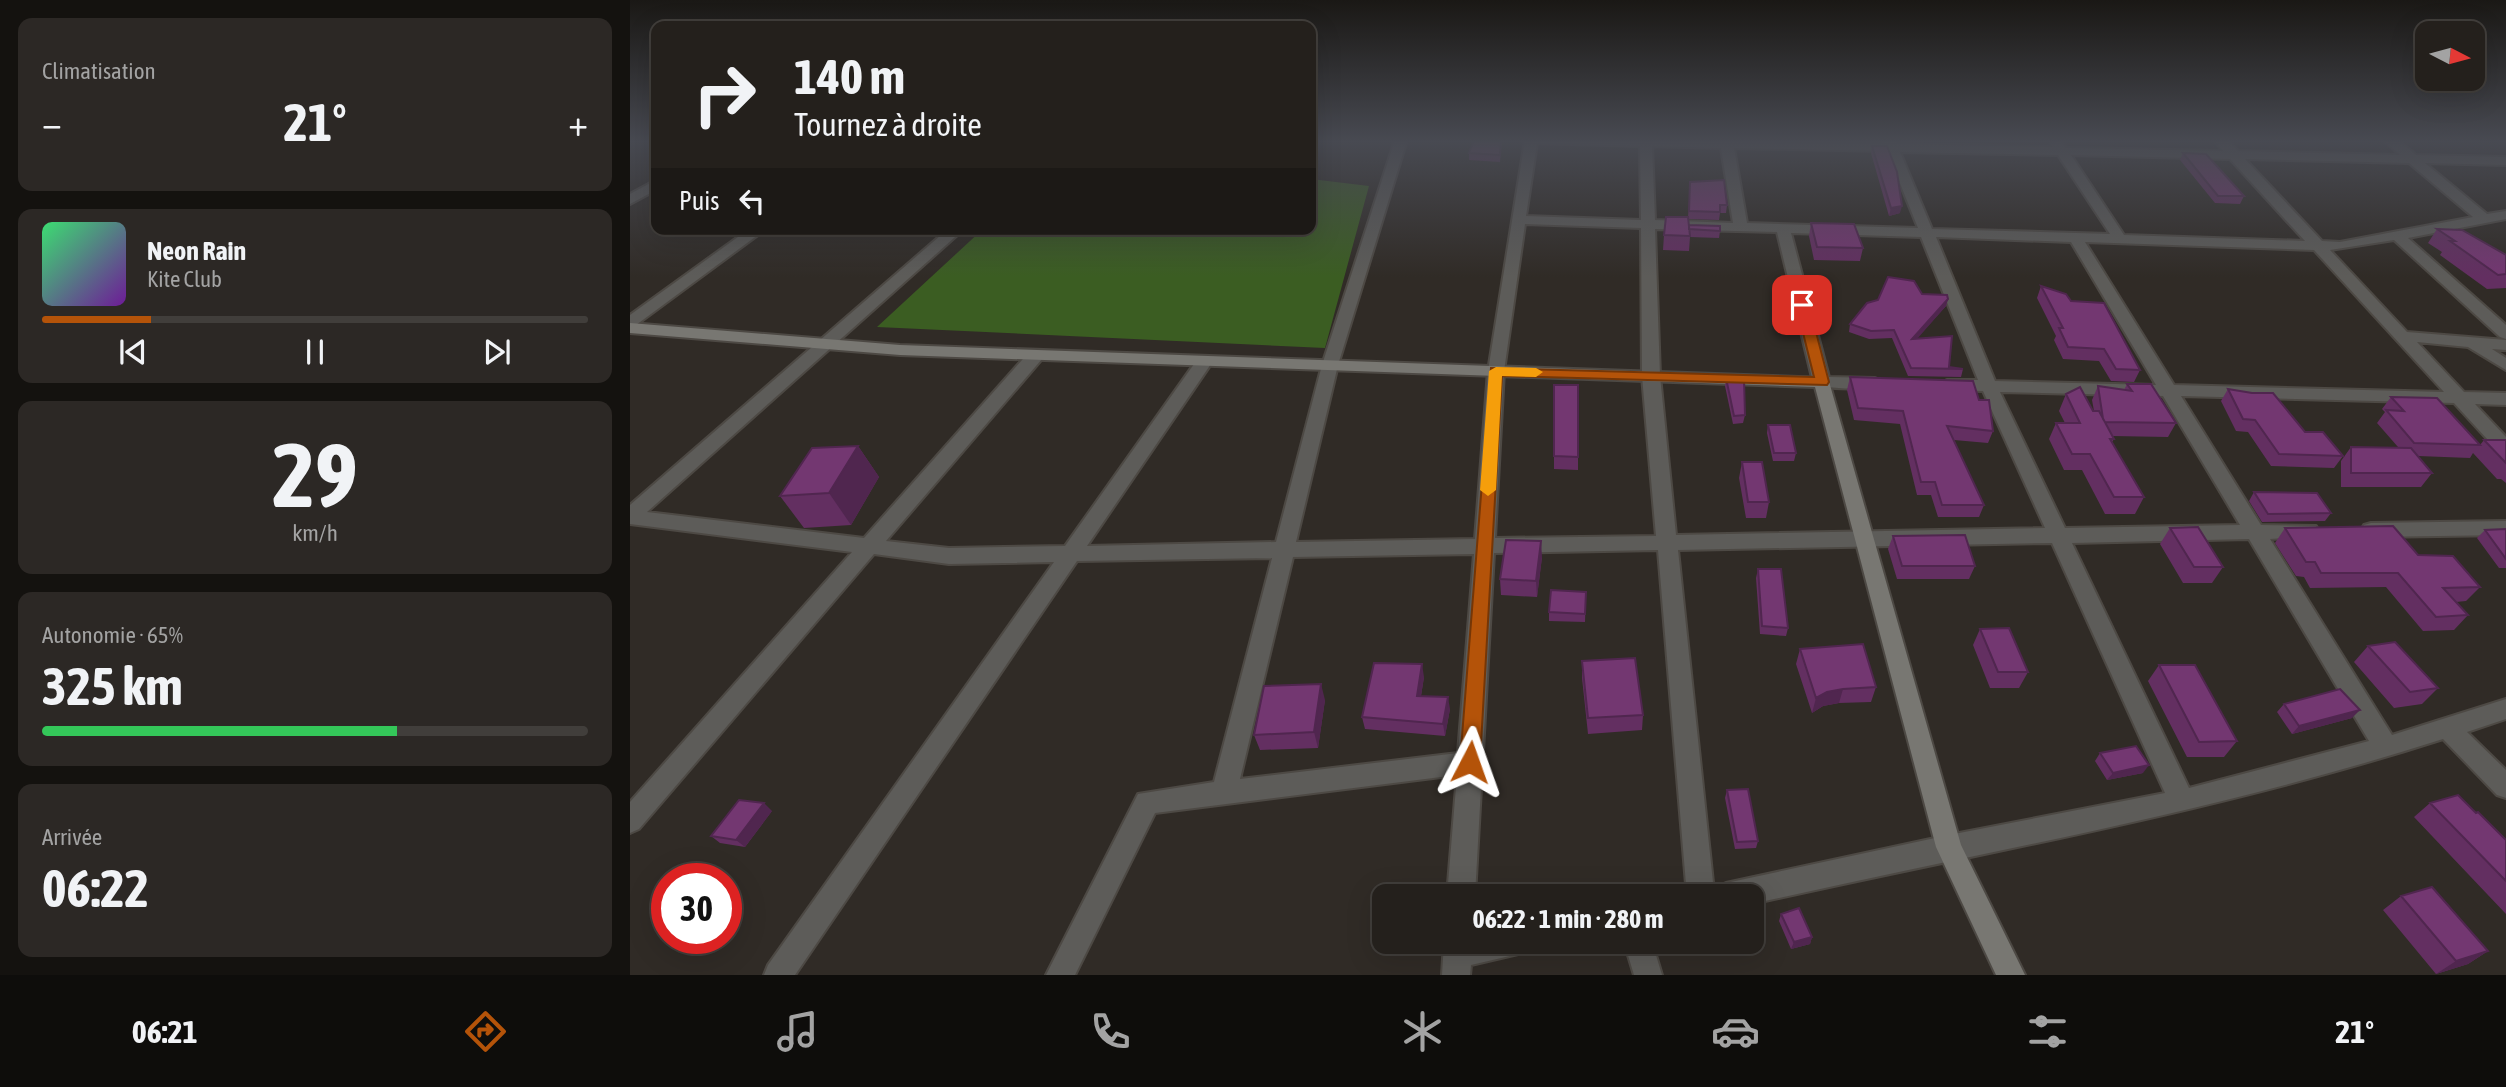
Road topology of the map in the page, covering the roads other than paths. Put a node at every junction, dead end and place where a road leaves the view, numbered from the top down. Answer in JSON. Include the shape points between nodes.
{"nodes":[{"id":1,"x":1387,"y":186,"type":"edge"},
{"id":2,"x":1524,"y":186,"type":"edge"},
{"id":3,"x":1647,"y":186,"type":"edge"},
{"id":4,"x":1734,"y":186,"type":"edge"},
{"id":5,"x":1908,"y":186,"type":"edge"},
{"id":6,"x":2084,"y":186,"type":"edge"},
{"id":7,"x":2262,"y":186,"type":"edge"},
{"id":8,"x":2444,"y":186,"type":"edge"},
{"id":9,"x":651,"y":187,"type":"edge"},
{"id":10,"x":630,"y":200,"type":"edge"},
{"id":11,"x":2506,"y":215,"type":"edge"},
{"id":12,"x":2484,"y":219,"type":"junction"},
{"id":13,"x":1519,"y":220,"type":"junction"},
{"id":14,"x":1648,"y":224,"type":"junction"},
{"id":15,"x":1741,"y":227,"type":"junction"},
{"id":16,"x":2439,"y":227,"type":"junction"},
{"id":17,"x":1783,"y":228,"type":"junction"},
{"id":18,"x":1927,"y":233,"type":"junction"},
{"id":19,"x":751,"y":235,"type":"edge"},
{"id":20,"x":950,"y":235,"type":"edge"},
{"id":21,"x":2398,"y":235,"type":"junction"},
{"id":22,"x":2074,"y":237,"type":"junction"},
{"id":23,"x":2120,"y":239,"type":"junction"},
{"id":24,"x":2461,"y":241,"type":"edge"},
{"id":25,"x":2317,"y":245,"type":"junction"},
{"id":26,"x":630,"y":322,"type":"edge"},
{"id":27,"x":630,"y":328,"type":"edge"},
{"id":28,"x":2506,"y":334,"type":"edge"},
{"id":29,"x":2402,"y":336,"type":"junction"},
{"id":30,"x":2471,"y":342,"type":"junction"},
{"id":31,"x":826,"y":344,"type":"junction"},
{"id":32,"x":2506,"y":345,"type":"edge"},
{"id":33,"x":1036,"y":355,"type":"junction"},
{"id":34,"x":1205,"y":361,"type":"junction"},
{"id":35,"x":1330,"y":365,"type":"junction"},
{"id":36,"x":2506,"y":365,"type":"edge"},
{"id":37,"x":1496,"y":371,"type":"junction"},
{"id":38,"x":1651,"y":376,"type":"junction"},
{"id":39,"x":1822,"y":382,"type":"junction"},
{"id":40,"x":1892,"y":384,"type":"edge"},
{"id":41,"x":1933,"y":385,"type":"edge"},
{"id":42,"x":1989,"y":386,"type":"junction"},
{"id":43,"x":2168,"y":390,"type":"junction"},
{"id":44,"x":2459,"y":397,"type":"junction"},
{"id":45,"x":2506,"y":399,"type":"edge"},
{"id":46,"x":2506,"y":448,"type":"edge"},
{"id":47,"x":630,"y":517,"type":"edge"},
{"id":48,"x":2506,"y":528,"type":"edge"},
{"id":49,"x":2325,"y":531,"type":"edge"},
{"id":50,"x":2352,"y":531,"type":"edge"},
{"id":51,"x":2255,"y":532,"type":"junction"},
{"id":52,"x":2059,"y":536,"type":"junction"},
{"id":53,"x":1865,"y":540,"type":"junction"},
{"id":54,"x":1668,"y":543,"type":"junction"},
{"id":55,"x":869,"y":547,"type":"junction"},
{"id":56,"x":1484,"y":547,"type":"junction"},
{"id":57,"x":1284,"y":550,"type":"junction"},
{"id":58,"x":1071,"y":554,"type":"junction"},
{"id":59,"x":2506,"y":709,"type":"edge"},
{"id":60,"x":2447,"y":728,"type":"junction"},
{"id":61,"x":2386,"y":747,"type":"junction"},
{"id":62,"x":1470,"y":762,"type":"junction"},
{"id":63,"x":2506,"y":787,"type":"edge"},
{"id":64,"x":1224,"y":793,"type":"junction"},
{"id":65,"x":2182,"y":801,"type":"junction"},
{"id":66,"x":630,"y":821,"type":"edge"},
{"id":67,"x":1949,"y":847,"type":"junction"},
{"id":68,"x":1462,"y":884,"type":"edge"},
{"id":69,"x":1700,"y":884,"type":"edge"},
{"id":70,"x":1764,"y":888,"type":"edge"},
{"id":71,"x":1642,"y":954,"type":"edge"},
{"id":72,"x":778,"y":975,"type":"edge"},
{"id":73,"x":1060,"y":975,"type":"edge"},
{"id":74,"x":1648,"y":975,"type":"edge"},
{"id":75,"x":2011,"y":975,"type":"edge"}],
"edges":[{"from":1,"to":35,"type":"street"},
{"from":2,"to":13,"type":"street"},
{"from":3,"to":14,"type":"street"},
{"from":4,"to":15,"type":"street"},
{"from":5,"to":18,"type":"street"},
{"from":6,"to":23,"type":"street"},
{"from":7,"to":25,"type":"street"},
{"from":8,"to":12,"type":"street"},
{"from":9,"to":10,"type":"street"},
{"from":11,"to":12,"type":"street"},
{"from":12,"to":16,"type":"street"},
{"from":13,"to":14,"type":"street"},
{"from":13,"to":37,"type":"street"},
{"from":14,"to":15,"type":"street"},
{"from":14,"to":38,"type":"street"},
{"from":15,"to":17,"type":"street"},
{"from":16,"to":21,"type":"street"},
{"from":16,"to":24,"type":"street"},
{"from":17,"to":18,"type":"street"},
{"from":17,"to":39,"type":"street"},
{"from":18,"to":22,"type":"street"},
{"from":18,"to":42,"type":"street"},
{"from":19,"to":26,"type":"street"},
{"from":20,"to":31,"type":"street"},
{"from":21,"to":25,"type":"street","via":[[2340,246]]},
{"from":21,"to":28,"type":"street"},
{"from":22,"to":23,"type":"street"},
{"from":22,"to":43,"type":"street"},
{"from":23,"to":25,"type":"street"},
{"from":25,"to":29,"type":"street"},
{"from":27,"to":31,"type":"main road"},
{"from":29,"to":30,"type":"street"},
{"from":29,"to":44,"type":"street"},
{"from":30,"to":32,"type":"street"},
{"from":30,"to":36,"type":"street"},
{"from":31,"to":33,"type":"main road"},
{"from":31,"to":47,"type":"street"},
{"from":33,"to":34,"type":"main road"},
{"from":33,"to":55,"type":"street"},
{"from":34,"to":35,"type":"main road"},
{"from":34,"to":58,"type":"street"},
{"from":35,"to":37,"type":"main road"},
{"from":35,"to":57,"type":"street"},
{"from":37,"to":38,"type":"main road"},
{"from":37,"to":56,"type":"street"},
{"from":38,"to":39,"type":"main road"},
{"from":38,"to":54,"type":"street"},
{"from":39,"to":40,"type":"street"},
{"from":39,"to":53,"type":"main road"},
{"from":41,"to":42,"type":"street"},
{"from":42,"to":43,"type":"street"},
{"from":42,"to":52,"type":"street"},
{"from":43,"to":44,"type":"street"},
{"from":43,"to":51,"type":"street"},
{"from":44,"to":45,"type":"street"},
{"from":44,"to":46,"type":"street"},
{"from":47,"to":55,"type":"street"},
{"from":48,"to":50,"type":"street"},
{"from":49,"to":51,"type":"street"},
{"from":51,"to":52,"type":"street"},
{"from":51,"to":61,"type":"street"},
{"from":52,"to":53,"type":"street"},
{"from":52,"to":65,"type":"street"},
{"from":53,"to":54,"type":"street"},
{"from":53,"to":67,"type":"main road"},
{"from":54,"to":56,"type":"street"},
{"from":54,"to":69,"type":"street"},
{"from":55,"to":58,"type":"street","via":[[948,556]]},
{"from":55,"to":66,"type":"street"},
{"from":56,"to":57,"type":"street"},
{"from":56,"to":62,"type":"street"},
{"from":57,"to":58,"type":"street"},
{"from":57,"to":64,"type":"street"},
{"from":58,"to":72,"type":"street"},
{"from":59,"to":60,"type":"street"},
{"from":60,"to":61,"type":"street"},
{"from":60,"to":63,"type":"street"},
{"from":61,"to":65,"type":"street"},
{"from":62,"to":64,"type":"street"},
{"from":62,"to":68,"type":"street"},
{"from":64,"to":73,"type":"street","via":[[1147,802]]},
{"from":65,"to":67,"type":"street"},
{"from":67,"to":70,"type":"street"},
{"from":67,"to":75,"type":"main road"},
{"from":71,"to":74,"type":"street"}]}
